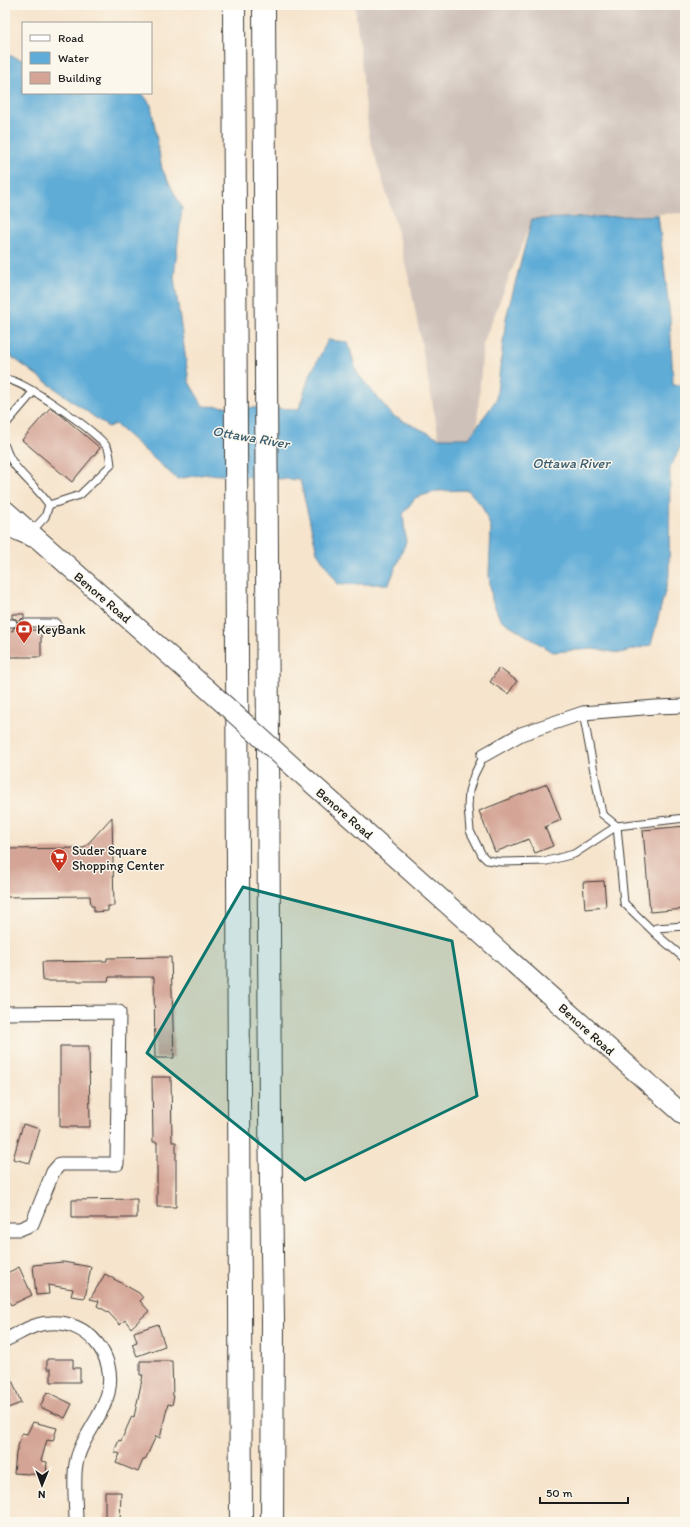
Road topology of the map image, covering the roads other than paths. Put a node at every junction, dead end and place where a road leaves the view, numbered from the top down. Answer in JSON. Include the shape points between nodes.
{"nodes":[{"id":1,"x":234,"y":5,"type":"edge"},
{"id":2,"x":264,"y":5,"type":"edge"},
{"id":3,"x":5,"y":379,"type":"edge"},
{"id":4,"x":34,"y":391,"type":"junction"},
{"id":5,"x":5,"y":425,"type":"edge"},
{"id":6,"x":5,"y":446,"type":"edge"},
{"id":7,"x":5,"y":497,"type":"edge"},
{"id":8,"x":49,"y":505,"type":"junction"},
{"id":9,"x":5,"y":510,"type":"edge"},
{"id":10,"x":25,"y":532,"type":"edge"},
{"id":11,"x":24,"y":623,"type":"dead end"},
{"id":12,"x":57,"y":623,"type":"dead end"},
{"id":13,"x":685,"y":706,"type":"edge"},
{"id":14,"x":583,"y":714,"type":"junction"},
{"id":15,"x":484,"y":755,"type":"joint"},
{"id":16,"x":685,"y":818,"type":"edge"},
{"id":17,"x":617,"y":826,"type":"junction"},
{"id":18,"x":685,"y":926,"type":"edge"},
{"id":19,"x":657,"y":935,"type":"junction"},
{"id":20,"x":685,"y":959,"type":"edge"},
{"id":21,"x":5,"y":1013,"type":"edge"},
{"id":22,"x":685,"y":1116,"type":"edge"},
{"id":23,"x":5,"y":1229,"type":"edge"},
{"id":24,"x":5,"y":1340,"type":"edge"},
{"id":25,"x":76,"y":1522,"type":"edge"},
{"id":26,"x":241,"y":1522,"type":"edge"},
{"id":27,"x":272,"y":1522,"type":"edge"}],
"edges":[{"from":1,"to":26,"type":"highway"},
{"from":2,"to":27,"type":"highway","via":[[273,1320]]},
{"from":3,"to":4,"type":"lane","via":[[11,379]]},
{"from":4,"to":5,"type":"lane"},
{"from":4,"to":8,"type":"lane","via":[[84,424],[108,448],[111,465],[80,495]]},
{"from":6,"to":8,"type":"lane","via":[[8,455],[23,476],[43,495]]},
{"from":7,"to":10,"type":"main road"},
{"from":8,"to":10,"type":"lane","via":[[45,517]]},
{"from":9,"to":10,"type":"main road","name":"Benore Road"},
{"from":10,"to":22,"type":"main road","name":"Benore Road","bridge":true,"via":[[205,687]]},
{"from":11,"to":12,"type":"lane"},
{"from":13,"to":14,"type":"street","via":[[655,706]]},
{"from":14,"to":15,"type":"street","via":[[522,734]]},
{"from":14,"to":17,"type":"lane","via":[[602,814]]},
{"from":15,"to":17,"type":"lane","via":[[469,791],[468,807],[470,831],[487,860],[547,861],[574,854]]},
{"from":16,"to":17,"type":"lane"},
{"from":17,"to":19,"type":"lane","via":[[624,903]]},
{"from":18,"to":19,"type":"lane","via":[[656,928]]},
{"from":19,"to":20,"type":"lane"},
{"from":21,"to":23,"type":"street","via":[[119,1012],[118,1164],[60,1164],[50,1178],[32,1224],[20,1229]]},
{"from":24,"to":25,"type":"street","via":[[38,1325],[61,1323],[90,1335],[103,1351],[107,1361],[110,1381],[106,1402],[81,1448],[76,1465]]}]}
